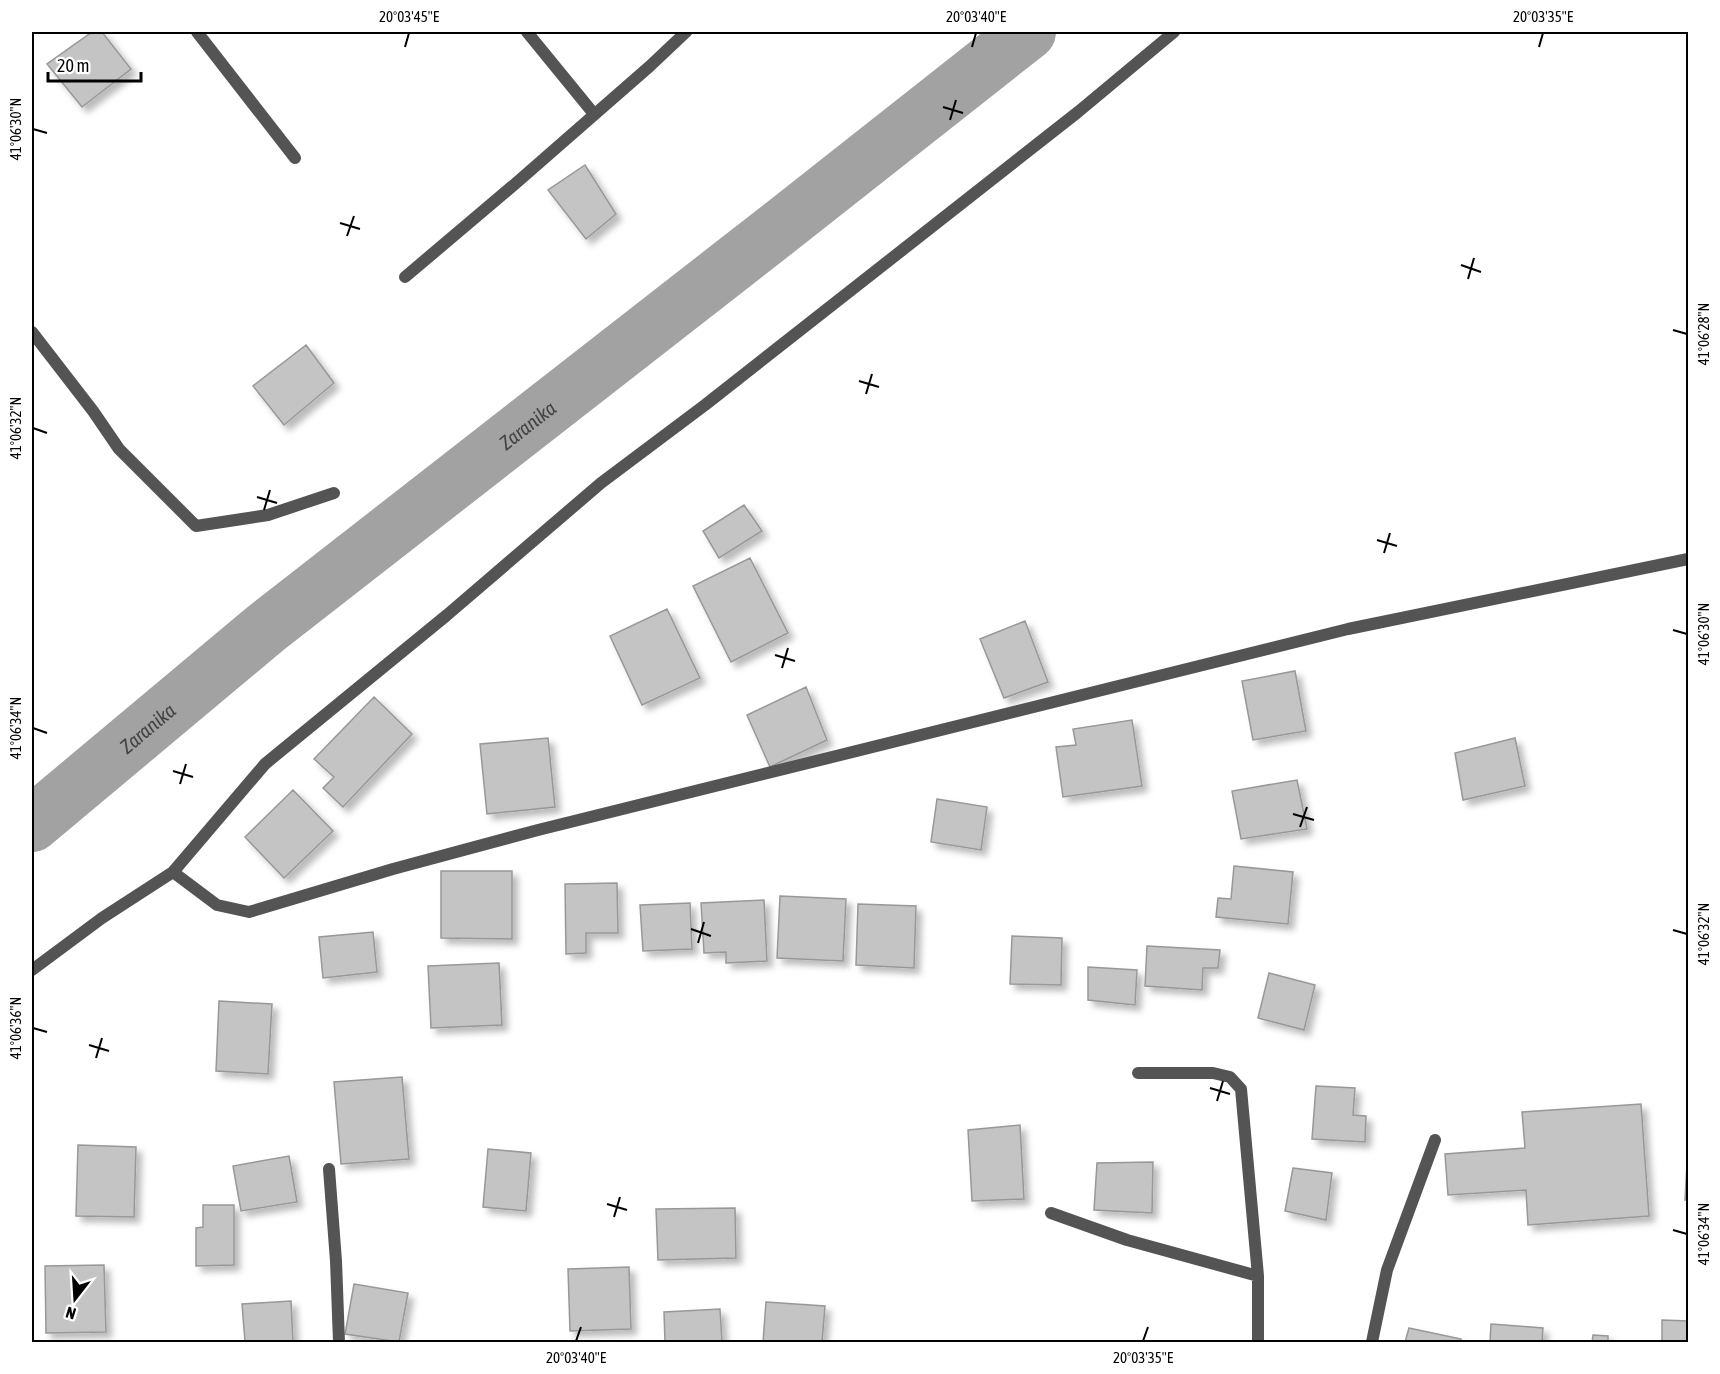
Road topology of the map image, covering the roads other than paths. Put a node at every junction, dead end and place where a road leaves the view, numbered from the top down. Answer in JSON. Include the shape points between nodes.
{"nodes":[{"id":1,"x":197,"y":32,"type":"edge"},
{"id":2,"x":527,"y":32,"type":"edge"},
{"id":3,"x":686,"y":32,"type":"edge"},
{"id":4,"x":1174,"y":32,"type":"edge"},
{"id":5,"x":594,"y":114,"type":"junction"},
{"id":6,"x":295,"y":158,"type":"dead end"},
{"id":7,"x":405,"y":277,"type":"dead end"},
{"id":8,"x":32,"y":332,"type":"edge"},
{"id":9,"x":334,"y":494,"type":"dead end"},
{"id":10,"x":1689,"y":559,"type":"edge"},
{"id":11,"x":172,"y":872,"type":"junction"},
{"id":12,"x":32,"y":970,"type":"edge"},
{"id":13,"x":1138,"y":1073,"type":"dead end"},
{"id":14,"x":1435,"y":1140,"type":"dead end"},
{"id":15,"x":329,"y":1169,"type":"dead end"},
{"id":16,"x":1051,"y":1213,"type":"dead end"},
{"id":17,"x":1258,"y":1276,"type":"junction"},
{"id":18,"x":339,"y":1342,"type":"edge"},
{"id":19,"x":1258,"y":1342,"type":"edge"},
{"id":20,"x":1372,"y":1342,"type":"edge"}],
"edges":[{"from":1,"to":6,"type":"street"},
{"from":2,"to":5,"type":"street"},
{"from":3,"to":5,"type":"street"},
{"from":4,"to":11,"type":"street","via":[[1078,112],[601,483],[265,764]]},
{"from":5,"to":7,"type":"street"},
{"from":8,"to":9,"type":"street","via":[[119,449],[196,526],[268,515]]},
{"from":10,"to":11,"type":"street","via":[[1348,629],[538,830],[249,912],[217,905]]},
{"from":11,"to":12,"type":"street"},
{"from":13,"to":17,"type":"street","via":[[1212,1074],[1230,1077],[1241,1089]]},
{"from":14,"to":20,"type":"street","via":[[1387,1270]]},
{"from":15,"to":18,"type":"street"},
{"from":16,"to":17,"type":"street","via":[[1126,1240]]},
{"from":17,"to":19,"type":"street"}]}
